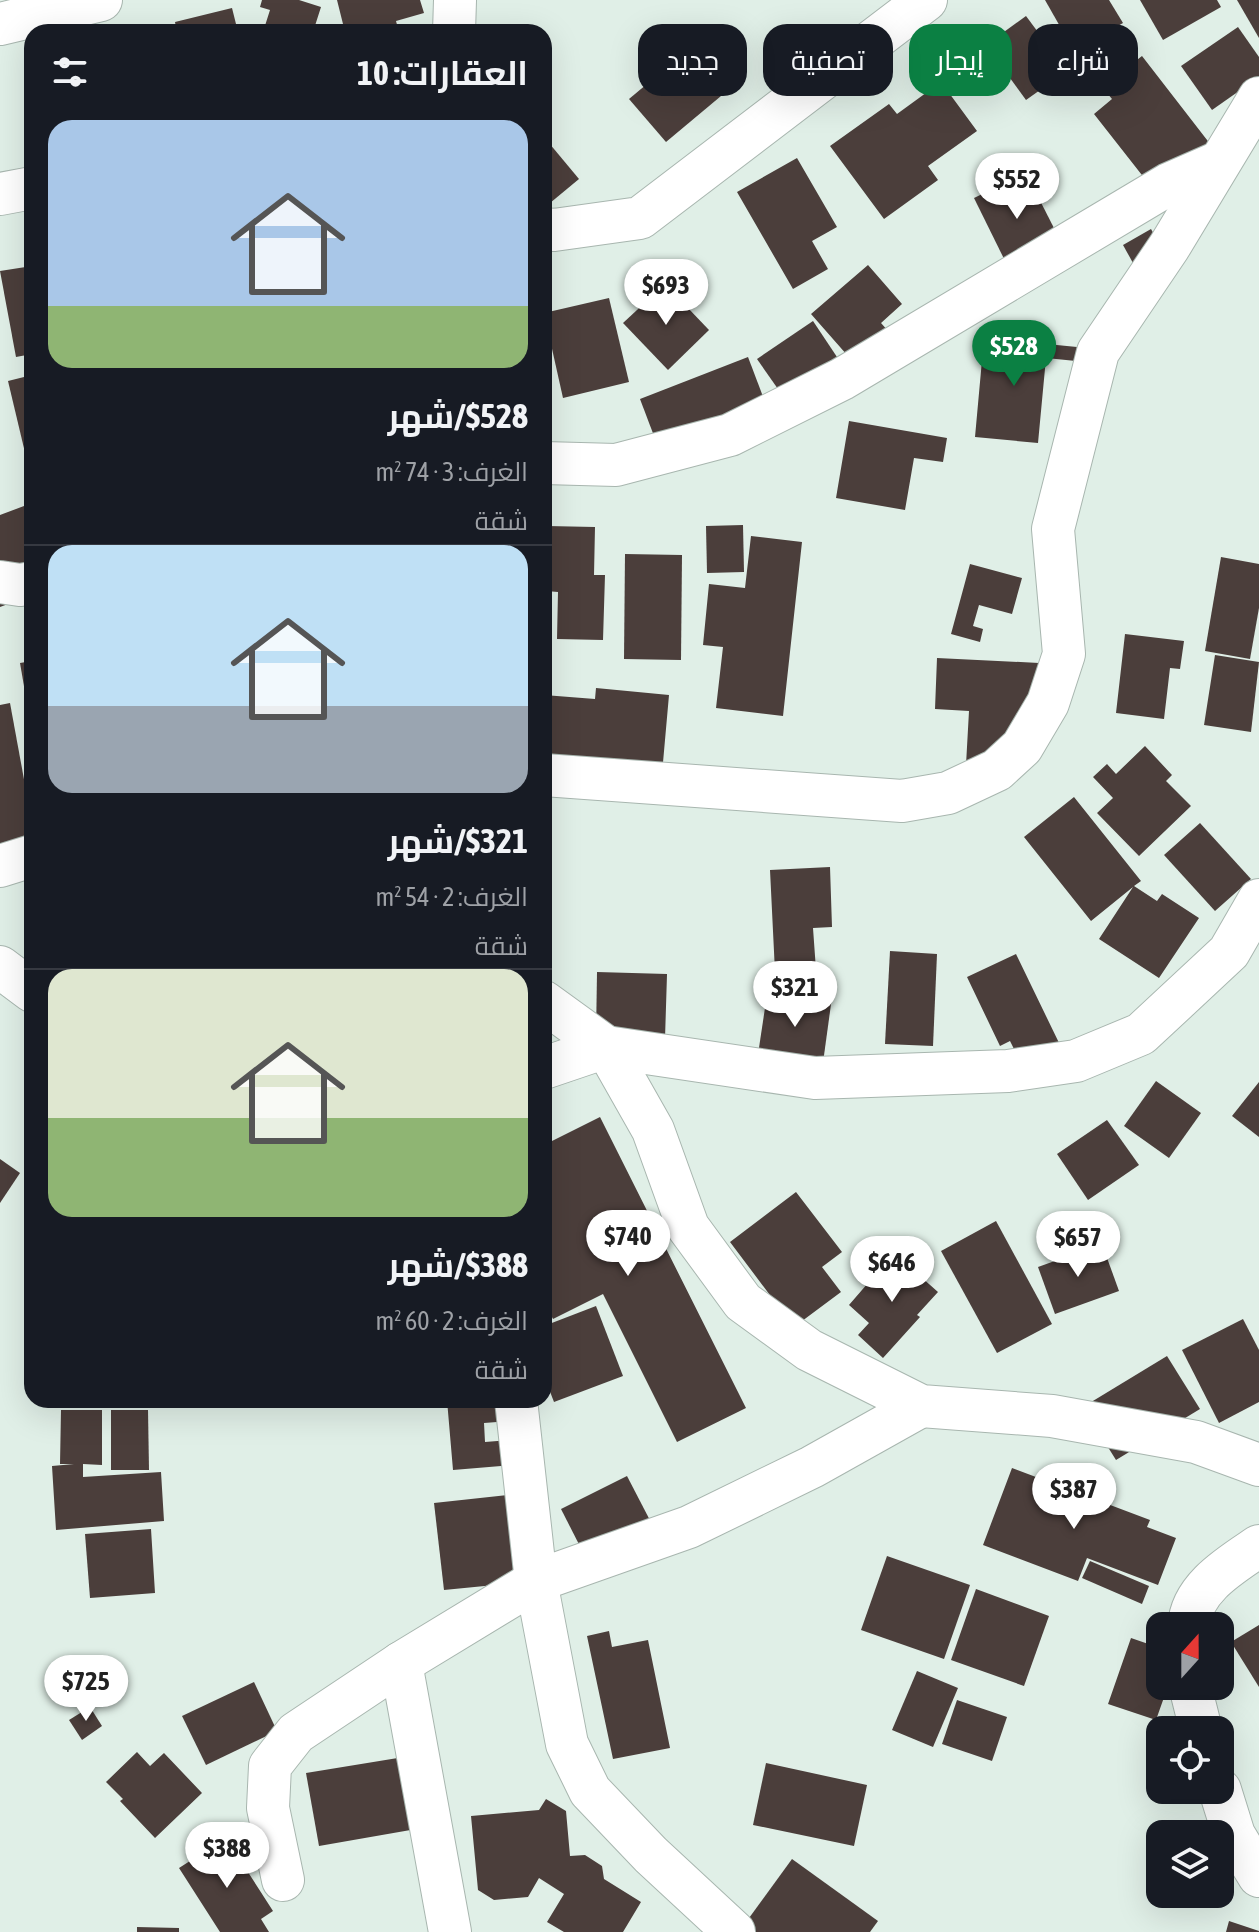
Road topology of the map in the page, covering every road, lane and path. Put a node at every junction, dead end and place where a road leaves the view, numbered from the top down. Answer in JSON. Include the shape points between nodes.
{"nodes":[{"id":1,"x":101,"y":0,"type":"edge"},
{"id":2,"x":455,"y":0,"type":"edge"},
{"id":3,"x":926,"y":0,"type":"edge"},
{"id":4,"x":0,"y":24,"type":"edge"},
{"id":5,"x":454,"y":24,"type":"edge"},
{"id":6,"x":1259,"y":98,"type":"edge"},
{"id":7,"x":1217,"y":163,"type":"junction"},
{"id":8,"x":24,"y":190,"type":"edge"},
{"id":9,"x":0,"y":194,"type":"edge"},
{"id":10,"x":552,"y":230,"type":"edge"},
{"id":11,"x":552,"y":463,"type":"edge"},
{"id":12,"x":0,"y":582,"type":"edge"},
{"id":13,"x":24,"y":584,"type":"edge"},
{"id":14,"x":552,"y":776,"type":"edge"},
{"id":15,"x":24,"y":858,"type":"edge"},
{"id":16,"x":0,"y":866,"type":"edge"},
{"id":17,"x":1259,"y":900,"type":"edge"},
{"id":18,"x":0,"y":967,"type":"edge"},
{"id":19,"x":24,"y":985,"type":"edge"},
{"id":20,"x":552,"y":1008,"type":"edge"},
{"id":21,"x":606,"y":1047,"type":"junction"},
{"id":22,"x":552,"y":1065,"type":"edge"},
{"id":23,"x":921,"y":1406,"type":"junction"},
{"id":24,"x":517,"y":1408,"type":"edge"},
{"id":25,"x":1259,"y":1465,"type":"edge"},
{"id":26,"x":1259,"y":1546,"type":"edge"},
{"id":27,"x":536,"y":1581,"type":"junction"},
{"id":28,"x":1191,"y":1612,"type":"edge"},
{"id":29,"x":401,"y":1663,"type":"junction"},
{"id":30,"x":1230,"y":1804,"type":"edge"},
{"id":31,"x":1246,"y":1825,"type":"edge"},
{"id":32,"x":1259,"y":1876,"type":"edge"},
{"id":33,"x":283,"y":1880,"type":"dead end"},
{"id":34,"x":450,"y":1932,"type":"edge"},
{"id":35,"x":734,"y":1932,"type":"edge"}],
"edges":[{"from":1,"to":4,"type":"street"},
{"from":2,"to":5,"type":"street"},
{"from":3,"to":10,"type":"street","via":[[640,218]]},
{"from":6,"to":7,"type":"street"},
{"from":7,"to":11,"type":"street","via":[[1169,184],[842,379],[730,435],[616,465]]},
{"from":7,"to":14,"type":"street","via":[[1169,247],[1098,352],[1053,529],[1064,654],[1048,703],[1022,747],[997,770],[948,793],[902,801]]},
{"from":8,"to":9,"type":"street"},
{"from":12,"to":13,"type":"street"},
{"from":15,"to":16,"type":"street"},
{"from":17,"to":21,"type":"street","via":[[1229,952],[1141,1034],[1076,1061],[1008,1071],[815,1078]]},
{"from":18,"to":19,"type":"street"},
{"from":20,"to":21,"type":"street"},
{"from":21,"to":22,"type":"street"},
{"from":21,"to":23,"type":"street","via":[[653,1130],[688,1227],[743,1302],[809,1350]]},
{"from":23,"to":25,"type":"street","via":[[1052,1416],[1196,1442]]},
{"from":23,"to":27,"type":"street","via":[[689,1527]]},
{"from":24,"to":27,"type":"street"},
{"from":26,"to":28,"type":"street","via":[[1212,1578]]},
{"from":27,"to":29,"type":"street"},
{"from":27,"to":35,"type":"street","via":[[567,1744],[590,1791]]},
{"from":29,"to":33,"type":"street","via":[[296,1733],[270,1766],[268,1808]]},
{"from":29,"to":34,"type":"street"},
{"from":30,"to":31,"type":"street"},
{"from":31,"to":32,"type":"street"}]}
